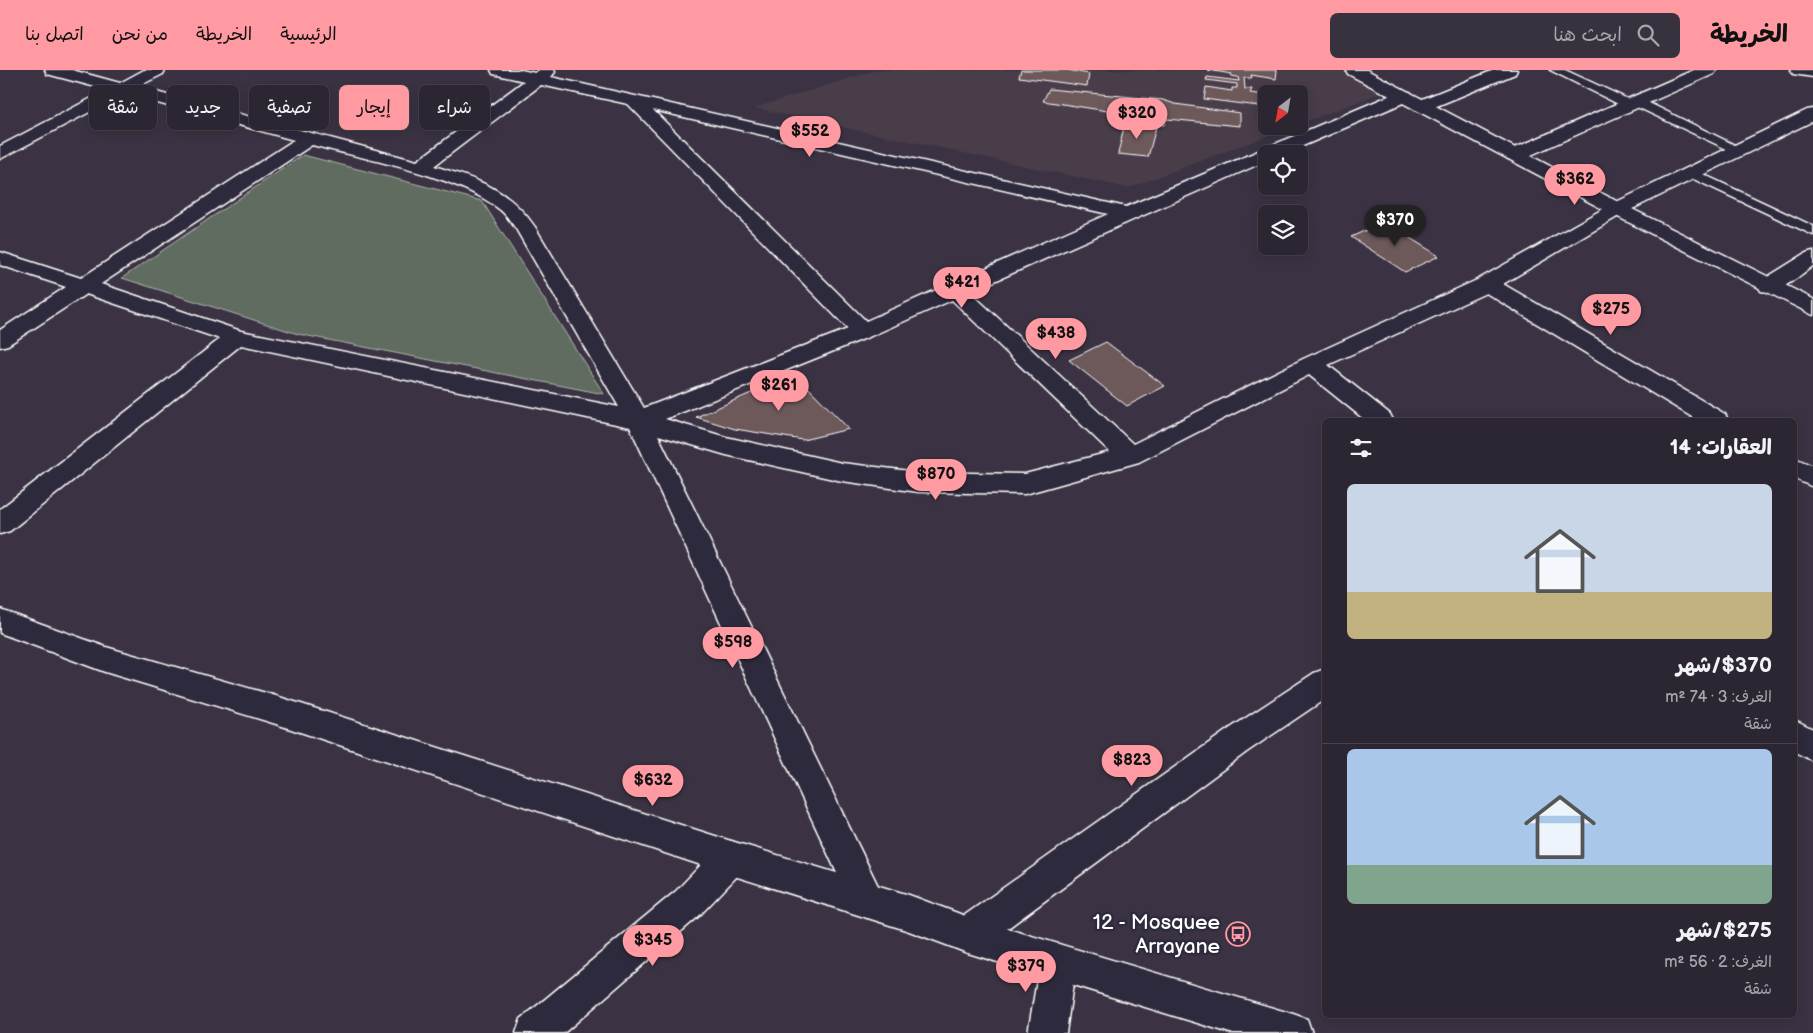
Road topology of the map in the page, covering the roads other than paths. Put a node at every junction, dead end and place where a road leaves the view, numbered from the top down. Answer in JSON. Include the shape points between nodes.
{"nodes":[{"id":1,"x":53,"y":70,"type":"edge"},
{"id":2,"x":157,"y":70,"type":"edge"},
{"id":3,"x":499,"y":70,"type":"edge"},
{"id":4,"x":1354,"y":70,"type":"edge"},
{"id":5,"x":1556,"y":70,"type":"edge"},
{"id":6,"x":1708,"y":70,"type":"edge"},
{"id":7,"x":1799,"y":70,"type":"edge"},
{"id":8,"x":1803,"y":70,"type":"edge"},
{"id":9,"x":1497,"y":71,"type":"edge"},
{"id":10,"x":1813,"y":72,"type":"edge"},
{"id":11,"x":544,"y":74,"type":"edge"},
{"id":12,"x":113,"y":85,"type":"edge"},
{"id":13,"x":130,"y":85,"type":"edge"},
{"id":14,"x":1404,"y":96,"type":"junction"},
{"id":15,"x":157,"y":97,"type":"edge"},
{"id":16,"x":634,"y":101,"type":"junction"},
{"id":17,"x":1633,"y":103,"type":"junction"},
{"id":18,"x":1421,"y":106,"type":"junction"},
{"id":19,"x":89,"y":107,"type":"edge"},
{"id":20,"x":1813,"y":114,"type":"edge"},
{"id":21,"x":310,"y":138,"type":"junction"},
{"id":22,"x":1288,"y":145,"type":"edge"},
{"id":23,"x":1739,"y":150,"type":"junction"},
{"id":24,"x":0,"y":153,"type":"edge"},
{"id":25,"x":1515,"y":155,"type":"junction"},
{"id":26,"x":1258,"y":158,"type":"edge"},
{"id":27,"x":420,"y":168,"type":"junction"},
{"id":28,"x":1692,"y":173,"type":"junction"},
{"id":29,"x":1617,"y":209,"type":"junction"},
{"id":30,"x":1128,"y":213,"type":"junction"},
{"id":31,"x":1813,"y":231,"type":"edge"},
{"id":32,"x":1813,"y":257,"type":"edge"},
{"id":33,"x":0,"y":258,"type":"edge"},
{"id":34,"x":1487,"y":284,"type":"junction"},
{"id":35,"x":84,"y":286,"type":"junction"},
{"id":36,"x":1769,"y":286,"type":"junction"},
{"id":37,"x":956,"y":291,"type":"junction"},
{"id":38,"x":1813,"y":308,"type":"edge"},
{"id":39,"x":863,"y":331,"type":"junction"},
{"id":40,"x":237,"y":337,"type":"junction"},
{"id":41,"x":0,"y":340,"type":"edge"},
{"id":42,"x":1311,"y":364,"type":"junction"},
{"id":43,"x":1378,"y":418,"type":"edge"},
{"id":44,"x":1713,"y":418,"type":"edge"},
{"id":45,"x":639,"y":420,"type":"junction"},
{"id":46,"x":1130,"y":456,"type":"junction"},
{"id":47,"x":1797,"y":468,"type":"edge"},
{"id":48,"x":1813,"y":478,"type":"edge"},
{"id":49,"x":0,"y":524,"type":"edge"},
{"id":50,"x":0,"y":621,"type":"edge"},
{"id":51,"x":1322,"y":684,"type":"edge"},
{"id":52,"x":1797,"y":735,"type":"edge"},
{"id":53,"x":1813,"y":747,"type":"edge"},
{"id":54,"x":731,"y":858,"type":"junction"},
{"id":55,"x":867,"y":900,"type":"junction"},
{"id":56,"x":968,"y":935,"type":"junction"},
{"id":57,"x":1058,"y":962,"type":"junction"},
{"id":58,"x":535,"y":1033,"type":"edge"},
{"id":59,"x":1047,"y":1033,"type":"edge"},
{"id":60,"x":1293,"y":1033,"type":"edge"}],
"edges":[{"from":1,"to":12,"type":"street"},
{"from":2,"to":13,"type":"street"},
{"from":3,"to":11,"type":"street"},
{"from":4,"to":14,"type":"street"},
{"from":5,"to":17,"type":"lane"},
{"from":6,"to":17,"type":"street"},
{"from":7,"to":8,"type":"street"},
{"from":8,"to":10,"type":"street"},
{"from":9,"to":18,"type":"street"},
{"from":11,"to":16,"type":"street"},
{"from":11,"to":27,"type":"street"},
{"from":14,"to":18,"type":"street"},
{"from":14,"to":22,"type":"street"},
{"from":15,"to":21,"type":"street"},
{"from":16,"to":30,"type":"street"},
{"from":16,"to":39,"type":"street"},
{"from":17,"to":23,"type":"lane"},
{"from":17,"to":25,"type":"street"},
{"from":18,"to":25,"type":"street"},
{"from":19,"to":24,"type":"street"},
{"from":20,"to":23,"type":"street"},
{"from":21,"to":27,"type":"street"},
{"from":21,"to":35,"type":"street"},
{"from":23,"to":28,"type":"street"},
{"from":25,"to":29,"type":"street"},
{"from":26,"to":30,"type":"street"},
{"from":27,"to":45,"type":"street","via":[[460,180],[508,206],[525,227]]},
{"from":28,"to":29,"type":"street"},
{"from":28,"to":31,"type":"lane"},
{"from":29,"to":34,"type":"street"},
{"from":29,"to":36,"type":"street"},
{"from":30,"to":37,"type":"street"},
{"from":32,"to":36,"type":"street"},
{"from":33,"to":35,"type":"street"},
{"from":34,"to":42,"type":"street"},
{"from":34,"to":44,"type":"street"},
{"from":35,"to":40,"type":"street"},
{"from":35,"to":41,"type":"street"},
{"from":36,"to":38,"type":"street"},
{"from":37,"to":39,"type":"street"},
{"from":37,"to":46,"type":"street"},
{"from":39,"to":45,"type":"street"},
{"from":40,"to":45,"type":"street"},
{"from":40,"to":49,"type":"street"},
{"from":42,"to":43,"type":"street"},
{"from":42,"to":46,"type":"street"},
{"from":45,"to":46,"type":"street","via":[[726,446],[833,470],[918,482],[1025,484]]},
{"from":45,"to":55,"type":"street"},
{"from":47,"to":48,"type":"street"},
{"from":50,"to":54,"type":"street","via":[[105,659],[276,710]]},
{"from":51,"to":56,"type":"street","via":[[1237,741]]},
{"from":52,"to":53,"type":"street"},
{"from":54,"to":55,"type":"street"},
{"from":54,"to":58,"type":"street","via":[[688,903]]},
{"from":55,"to":56,"type":"street"},
{"from":56,"to":57,"type":"street"},
{"from":57,"to":59,"type":"street"},
{"from":57,"to":60,"type":"street"}]}
